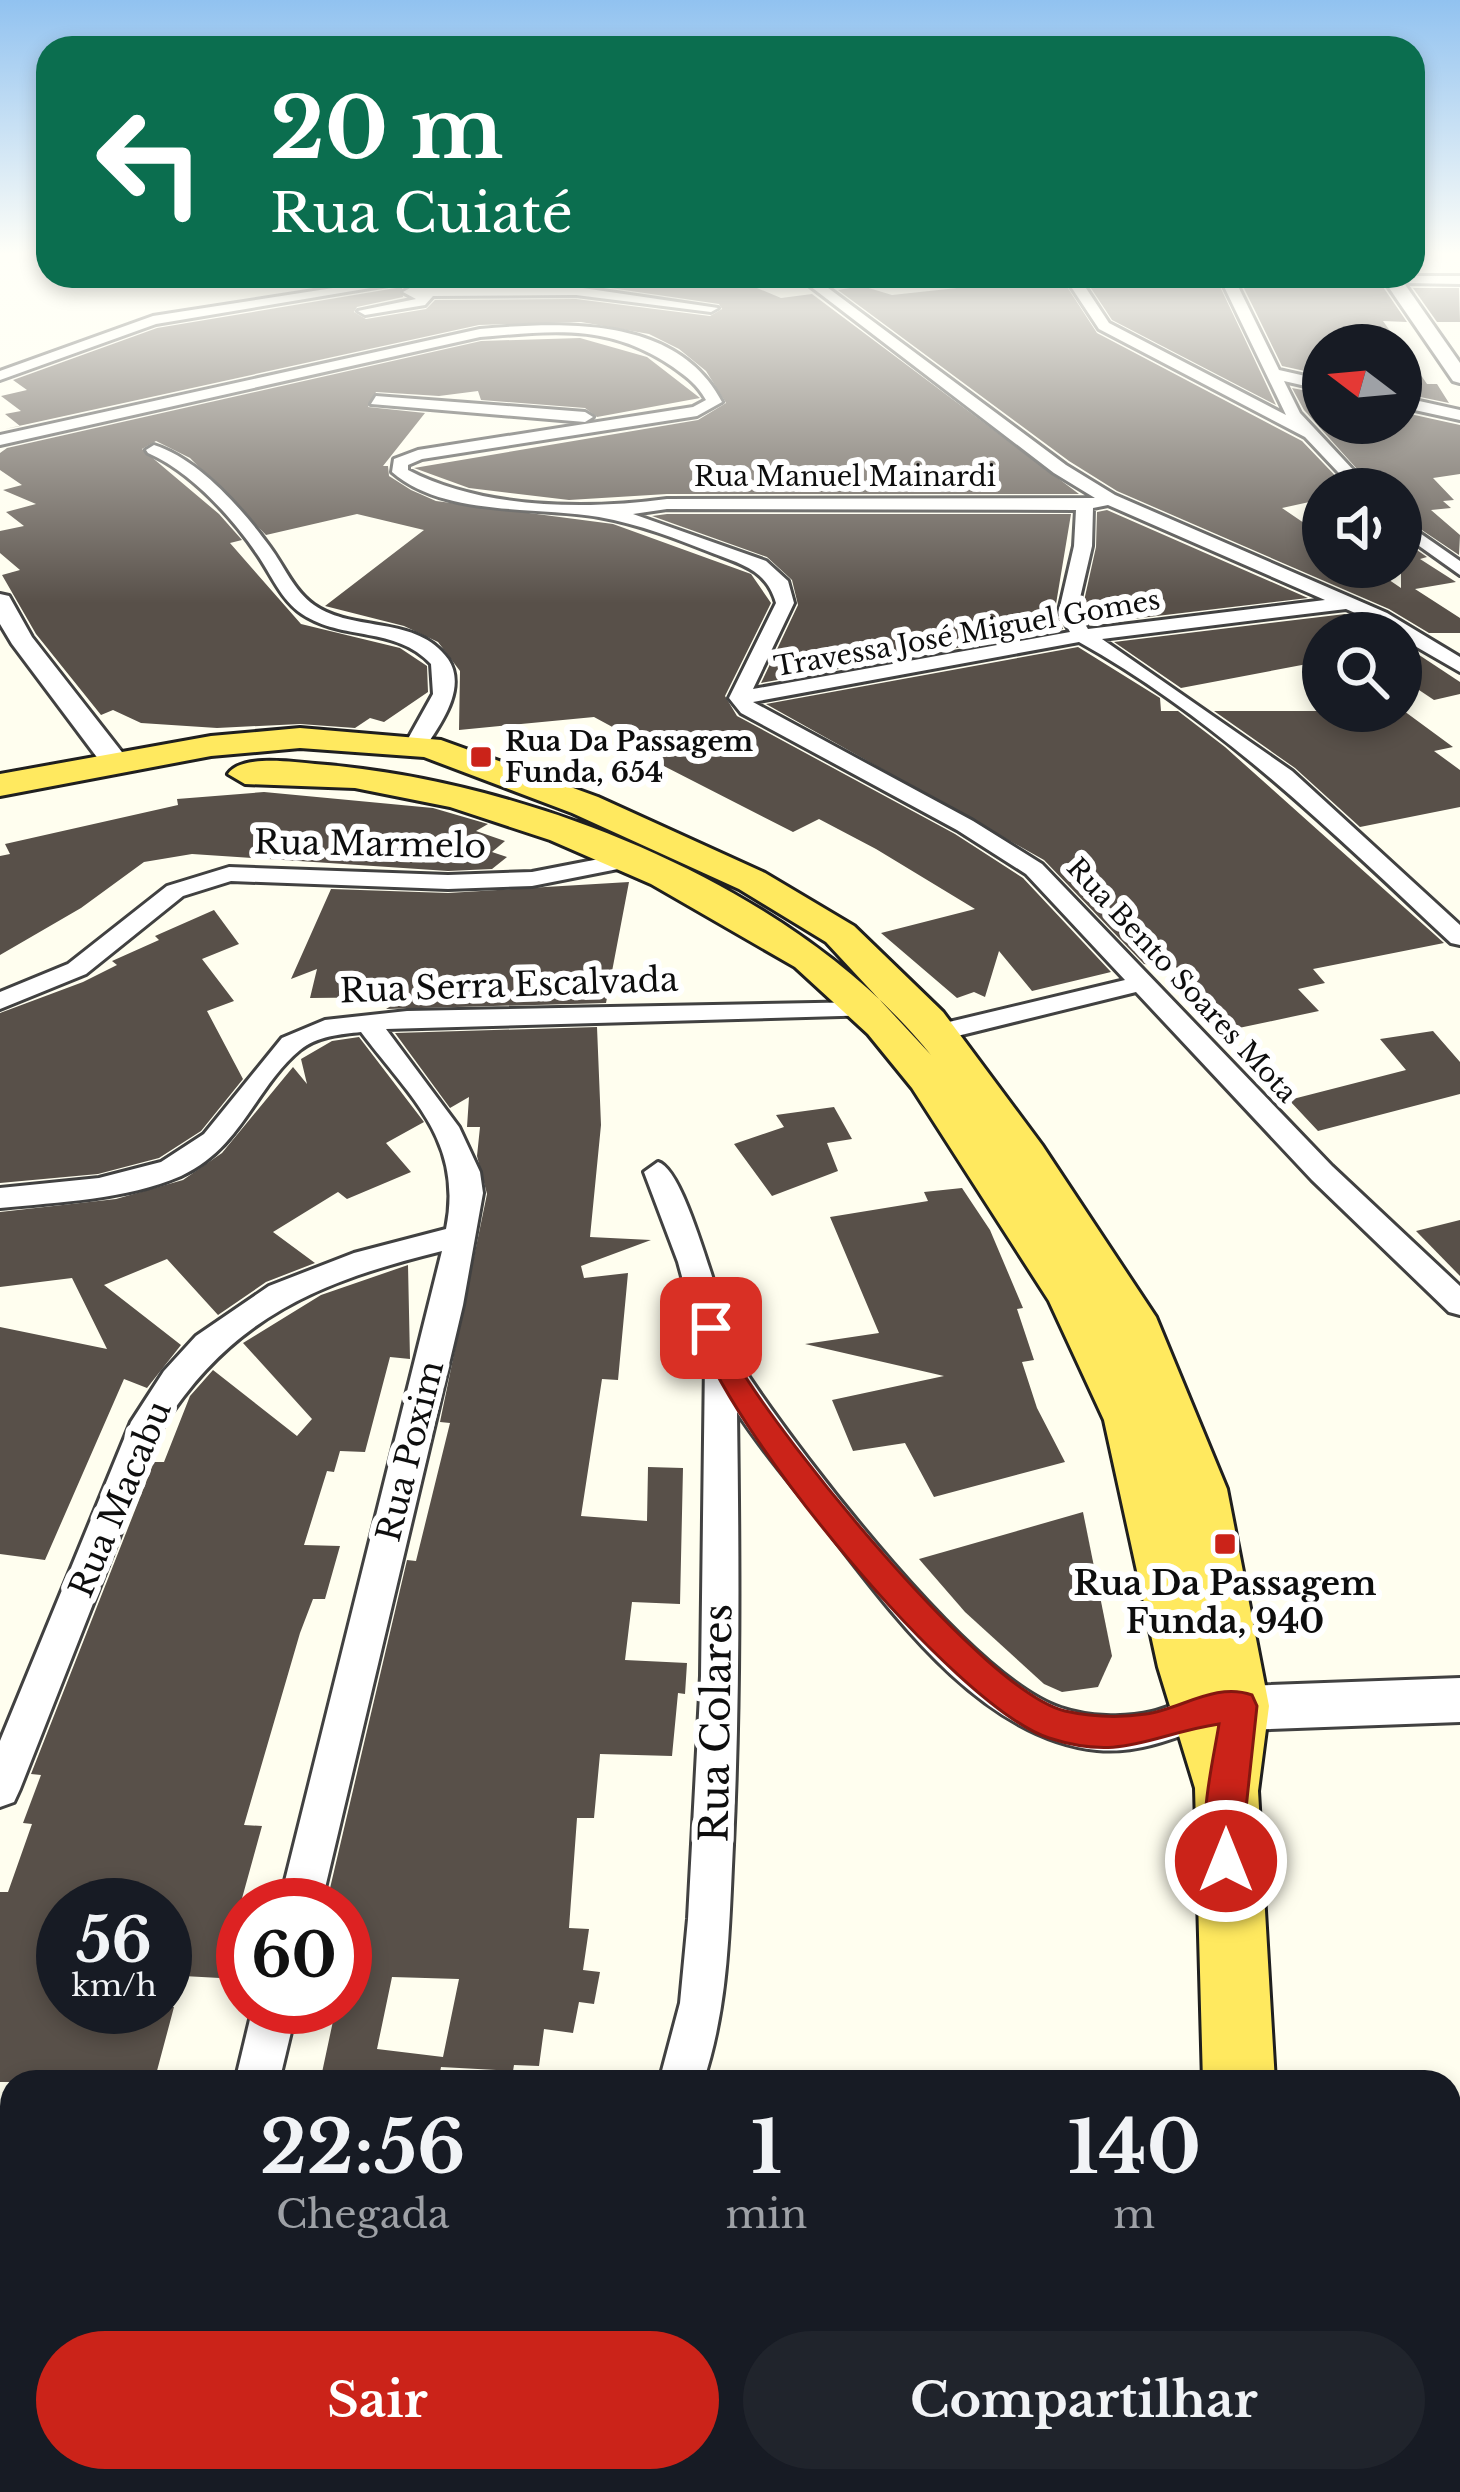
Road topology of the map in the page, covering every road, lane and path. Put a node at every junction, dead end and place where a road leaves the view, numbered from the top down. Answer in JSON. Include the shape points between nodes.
{"nodes":[{"id":1,"x":311,"y":370,"type":"edge"},
{"id":2,"x":687,"y":370,"type":"edge"},
{"id":3,"x":929,"y":370,"type":"edge"},
{"id":4,"x":1188,"y":370,"type":"edge"},
{"id":5,"x":1273,"y":370,"type":"edge"},
{"id":6,"x":1275,"y":374,"type":"junction"},
{"id":7,"x":1302,"y":380,"type":"edge"},
{"id":8,"x":376,"y":400,"type":"dead end"},
{"id":9,"x":1422,"y":407,"type":"edge"},
{"id":10,"x":1460,"y":415,"type":"edge"},
{"id":11,"x":639,"y":420,"type":"junction"},
{"id":12,"x":1302,"y":424,"type":"edge"},
{"id":13,"x":1302,"y":430,"type":"edge"},
{"id":14,"x":0,"y":440,"type":"edge"},
{"id":15,"x":1318,"y":444,"type":"edge"},
{"id":16,"x":154,"y":450,"type":"dead end"},
{"id":17,"x":1342,"y":468,"type":"edge"},
{"id":18,"x":1109,"y":499,"type":"junction"},
{"id":19,"x":1085,"y":506,"type":"junction"},
{"id":20,"x":605,"y":513,"type":"junction"},
{"id":21,"x":1422,"y":542,"type":"edge"},
{"id":22,"x":1460,"y":570,"type":"edge"},
{"id":23,"x":0,"y":601,"type":"edge"},
{"id":24,"x":1348,"y":602,"type":"junction"},
{"id":25,"x":1082,"y":636,"type":"junction"},
{"id":26,"x":1460,"y":666,"type":"edge"},
{"id":27,"x":739,"y":698,"type":"junction"},
{"id":28,"x":415,"y":746,"type":"junction"},
{"id":29,"x":116,"y":763,"type":"junction"},
{"id":30,"x":0,"y":784,"type":"edge"},
{"id":31,"x":0,"y":818,"type":"edge"},
{"id":32,"x":630,"y":860,"type":"junction"},
{"id":33,"x":1460,"y":938,"type":"edge"},
{"id":34,"x":1147,"y":982,"type":"junction"},
{"id":35,"x":0,"y":1001,"type":"edge"},
{"id":36,"x":867,"y":1010,"type":"junction"},
{"id":37,"x":367,"y":1022,"type":"junction"},
{"id":38,"x":937,"y":1033,"type":"junction"},
{"id":39,"x":658,"y":1172,"type":"dead end"},
{"id":40,"x":0,"y":1198,"type":"edge"},
{"id":41,"x":459,"y":1236,"type":"junction"},
{"id":42,"x":1460,"y":1304,"type":"edge"},
{"id":43,"x":721,"y":1361,"type":"junction"},
{"id":44,"x":1460,"y":1700,"type":"edge"},
{"id":45,"x":1219,"y":1709,"type":"junction"},
{"id":46,"x":0,"y":1790,"type":"edge"},
{"id":47,"x":307,"y":1878,"type":"edge"},
{"id":48,"x":269,"y":2034,"type":"edge"},
{"id":49,"x":260,"y":2070,"type":"edge"},
{"id":50,"x":685,"y":2070,"type":"edge"},
{"id":51,"x":1238,"y":2070,"type":"edge"}],
"edges":[{"from":1,"to":14,"type":"street"},
{"from":2,"to":11,"type":"street","via":[[716,398],[697,411]]},
{"from":3,"to":18,"type":"street"},
{"from":4,"to":13,"type":"street"},
{"from":5,"to":6,"type":"street"},
{"from":6,"to":7,"type":"street"},
{"from":6,"to":12,"type":"street"},
{"from":8,"to":11,"type":"street"},
{"from":9,"to":10,"type":"street"},
{"from":11,"to":20,"type":"street","via":[[418,455],[399,467],[421,484],[463,494]]},
{"from":15,"to":17,"type":"street"},
{"from":16,"to":28,"type":"street","via":[[258,543],[313,614],[417,644],[440,662],[440,702]]},
{"from":18,"to":19,"type":"street","name":"Rua Manuel Mainardi"},
{"from":18,"to":24,"type":"street"},
{"from":19,"to":20,"type":"street","name":"Rua Manuel Mainardi","via":[[667,504]]},
{"from":19,"to":25,"type":"street","via":[[1068,610]]},
{"from":20,"to":27,"type":"street","via":[[760,565],[779,581],[785,603]]},
{"from":21,"to":22,"type":"street"},
{"from":23,"to":29,"type":"street"},
{"from":24,"to":25,"type":"street","name":"Travessa José Miguel Gomes"},
{"from":24,"to":26,"type":"street"},
{"from":25,"to":27,"type":"street","name":"Travessa José Miguel Gomes"},
{"from":25,"to":33,"type":"street","via":[[1284,776]]},
{"from":27,"to":34,"type":"street","name":"Rua Bento Soares Mota","via":[[836,762],[1016,856]]},
{"from":28,"to":29,"type":"main road","via":[[300,738]]},
{"from":28,"to":38,"type":"main road","via":[[585,806],[752,881],[840,934]]},
{"from":29,"to":30,"type":"main road"},
{"from":31,"to":32,"type":"main road","via":[[238,774],[349,775],[533,818]]},
{"from":32,"to":35,"type":"street","name":"Rua Marmelo","via":[[532,878],[448,882],[229,874],[175,891],[77,969]]},
{"from":32,"to":36,"type":"main road","via":[[778,937]]},
{"from":34,"to":38,"type":"street"},
{"from":34,"to":42,"type":"street","name":"Rua Bento Soares Mota","via":[[1322,1173]]},
{"from":36,"to":37,"type":"street","name":"Rua Serra Escalvada"},
{"from":36,"to":45,"type":"main road","via":[[921,1064],[1055,1270],[1120,1394]]},
{"from":37,"to":40,"type":"street","name":"Rua Serra Escalvada","via":[[291,1044],[214,1141],[172,1169],[98,1188]]},
{"from":37,"to":41,"type":"street","name":"Rua Poxim","via":[[463,1160],[468,1193]]},
{"from":38,"to":45,"type":"main road","via":[[1131,1317],[1160,1378],[1200,1489]]},
{"from":39,"to":43,"type":"street"},
{"from":41,"to":46,"type":"street","name":"Rua Macabu","via":[[327,1275],[260,1305],[179,1370],[148,1422]]},
{"from":41,"to":47,"type":"street","name":"Rua Poxim"},
{"from":43,"to":45,"type":"street","via":[[918,1619],[1017,1705],[1054,1724],[1099,1733],[1150,1730]]},
{"from":43,"to":50,"type":"street","name":"Rua Colares","via":[[719,1755],[708,1930]]},
{"from":44,"to":45,"type":"street"},
{"from":45,"to":51,"type":"main road"},
{"from":48,"to":49,"type":"street"}]}
